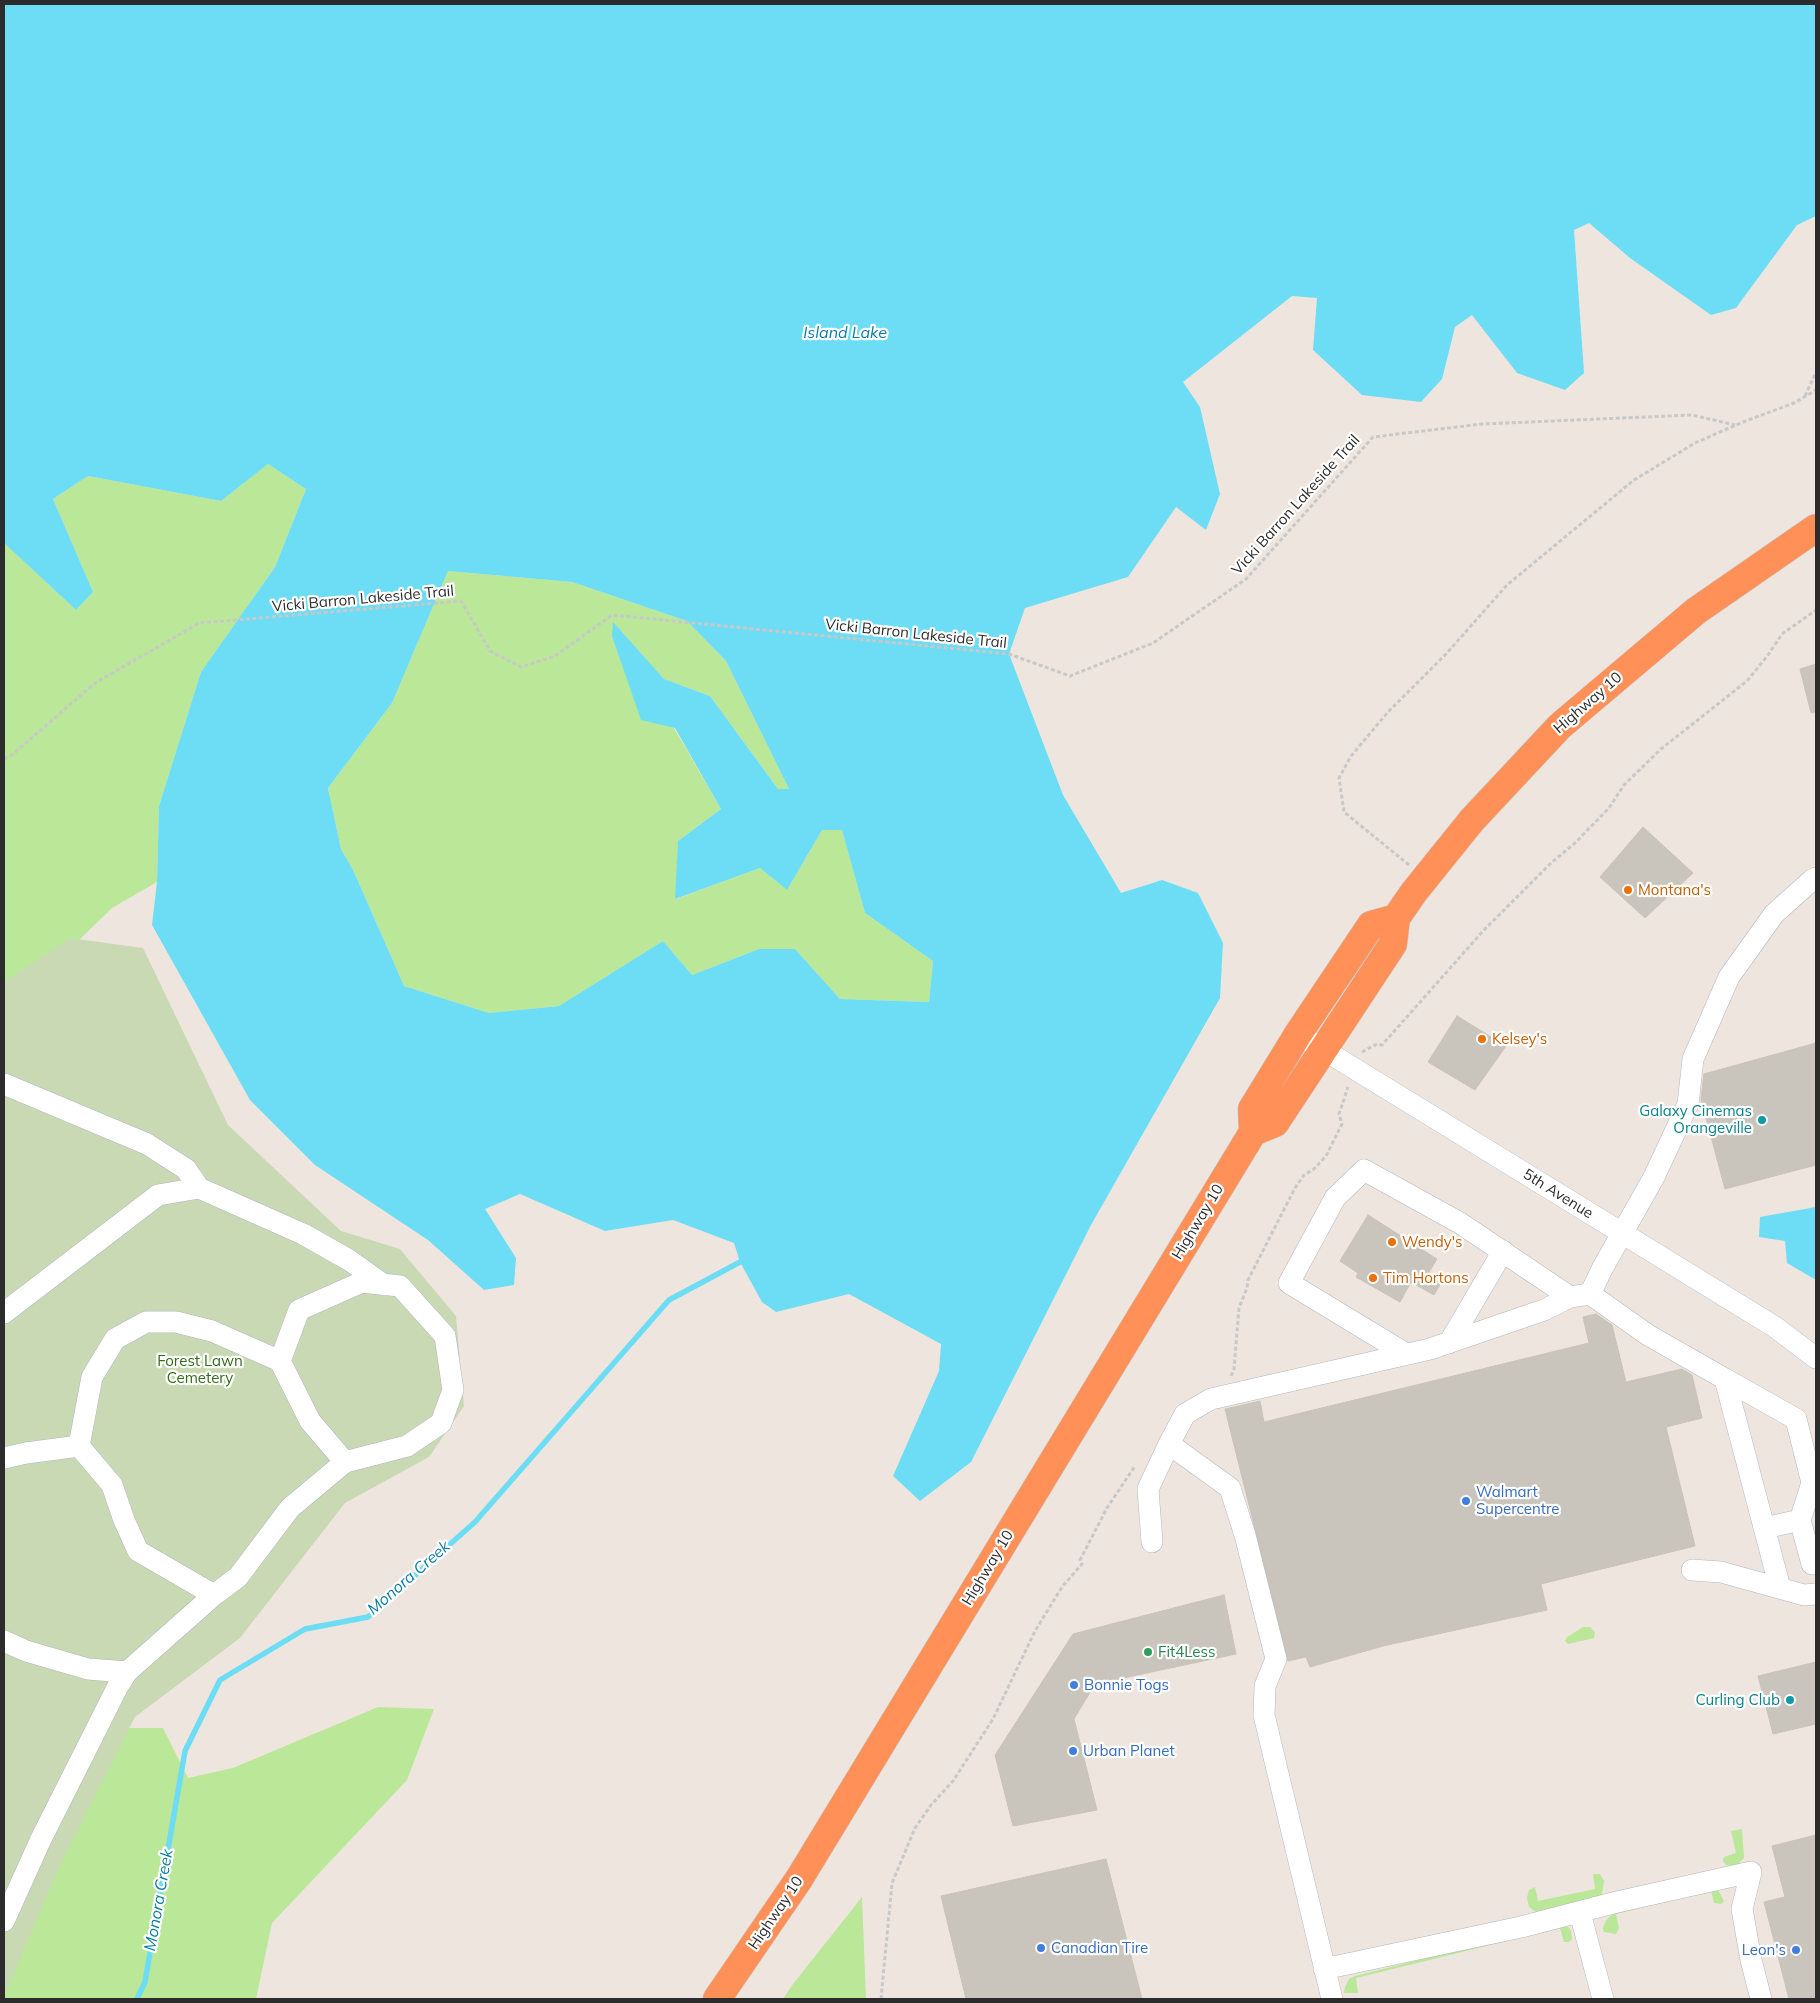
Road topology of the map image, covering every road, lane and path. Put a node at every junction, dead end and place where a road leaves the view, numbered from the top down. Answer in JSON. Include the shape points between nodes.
{"nodes":[{"id":1,"x":1816,"y":372,"type":"edge"},
{"id":2,"x":1816,"y":390,"type":"edge"},
{"id":3,"x":1805,"y":396,"type":"junction"},
{"id":4,"x":1735,"y":425,"type":"junction"},
{"id":5,"x":1816,"y":528,"type":"edge"},
{"id":6,"x":4,"y":759,"type":"edge"},
{"id":7,"x":1425,"y":878,"type":"junction"},
{"id":8,"x":1816,"y":878,"type":"edge"},
{"id":9,"x":1396,"y":918,"type":"junction"},
{"id":10,"x":1298,"y":1034,"type":"junction"},
{"id":11,"x":1322,"y":1050,"type":"junction"},
{"id":12,"x":4,"y":1084,"type":"edge"},
{"id":13,"x":1253,"y":1132,"type":"junction"},
{"id":14,"x":199,"y":1188,"type":"junction"},
{"id":15,"x":1623,"y":1234,"type":"junction"},
{"id":16,"x":1502,"y":1251,"type":"junction"},
{"id":17,"x":384,"y":1285,"type":"junction"},
{"id":18,"x":1580,"y":1295,"type":"junction"},
{"id":19,"x":4,"y":1313,"type":"edge"},
{"id":20,"x":1449,"y":1342,"type":"junction"},
{"id":21,"x":1406,"y":1354,"type":"junction"},
{"id":22,"x":1816,"y":1358,"type":"edge"},
{"id":23,"x":280,"y":1361,"type":"junction"},
{"id":24,"x":1725,"y":1380,"type":"junction"},
{"id":25,"x":1170,"y":1444,"type":"junction"},
{"id":26,"x":79,"y":1446,"type":"junction"},
{"id":27,"x":4,"y":1458,"type":"edge"},
{"id":28,"x":345,"y":1462,"type":"junction"},
{"id":29,"x":1800,"y":1520,"type":"junction"},
{"id":30,"x":1765,"y":1528,"type":"junction"},
{"id":31,"x":1152,"y":1542,"type":"dead end"},
{"id":32,"x":1812,"y":1564,"type":"dead end"},
{"id":33,"x":1692,"y":1570,"type":"dead end"},
{"id":34,"x":1780,"y":1588,"type":"junction"},
{"id":35,"x":1816,"y":1594,"type":"edge"},
{"id":36,"x":214,"y":1595,"type":"junction"},
{"id":37,"x":4,"y":1641,"type":"edge"},
{"id":38,"x":127,"y":1672,"type":"junction"},
{"id":39,"x":1580,"y":1913,"type":"junction"},
{"id":40,"x":4,"y":1922,"type":"edge"},
{"id":41,"x":1324,"y":1969,"type":"junction"},
{"id":42,"x":717,"y":1999,"type":"edge"},
{"id":43,"x":1332,"y":1999,"type":"edge"},
{"id":44,"x":1603,"y":1999,"type":"edge"},
{"id":45,"x":1761,"y":1999,"type":"edge"}],
"edges":[{"from":1,"to":3,"type":"path"},
{"from":2,"to":3,"type":"path"},
{"from":3,"to":4,"type":"path"},
{"from":4,"to":6,"type":"path","name":"Vicki Barron Lakeside Trail","via":[[1692,415],[1482,424],[1373,438],[1246,579],[1153,643],[1070,676],[1009,654],[612,614],[555,656],[521,667],[490,651],[462,601],[198,624],[95,683]]},
{"from":4,"to":7,"type":"path","via":[[1694,443],[1634,480],[1507,585],[1351,756],[1339,778],[1344,812]]},
{"from":5,"to":7,"type":"highway","name":"Highway 10","via":[[1696,611],[1560,726],[1472,820]]},
{"from":7,"to":9,"type":"highway","name":"Highway 10"},
{"from":8,"to":15,"type":"street","via":[[1774,914],[1729,978],[1693,1059],[1688,1104]]},
{"from":9,"to":10,"type":"highway","via":[[1371,925]]},
{"from":9,"to":11,"type":"highway","name":"Highway 10","via":[[1393,944]]},
{"from":10,"to":11,"type":"street","name":"5th Avenue"},
{"from":10,"to":13,"type":"highway","via":[[1252,1109]]},
{"from":11,"to":13,"type":"highway","name":"Highway 10","via":[[1275,1123]]},
{"from":11,"to":15,"type":"street","name":"5th Avenue"},
{"from":12,"to":14,"type":"street","via":[[147,1144],[186,1169]]},
{"from":13,"to":42,"type":"highway","name":"Highway 10","via":[[798,1879]]},
{"from":14,"to":17,"type":"street","via":[[303,1234],[349,1260]]},
{"from":14,"to":19,"type":"street","via":[[158,1195]]},
{"from":15,"to":18,"type":"street","via":[[1602,1269]]},
{"from":15,"to":22,"type":"street","name":"5th Avenue","via":[[1775,1327]]},
{"from":16,"to":18,"type":"street"},
{"from":16,"to":20,"type":"street"},
{"from":16,"to":21,"type":"street","via":[[1460,1223],[1364,1170],[1335,1198],[1289,1283]]},
{"from":17,"to":23,"type":"street","via":[[362,1282],[299,1310]]},
{"from":17,"to":28,"type":"street","via":[[400,1286],[445,1336],[453,1390],[440,1423],[407,1446]]},
{"from":18,"to":20,"type":"street"},
{"from":18,"to":24,"type":"street"},
{"from":20,"to":21,"type":"street"},
{"from":21,"to":25,"type":"street","via":[[1211,1399],[1185,1414]]},
{"from":23,"to":26,"type":"street","via":[[212,1332],[176,1322],[146,1322],[115,1339],[92,1377]]},
{"from":23,"to":28,"type":"street","via":[[310,1421]]},
{"from":24,"to":29,"type":"street","via":[[1796,1419],[1812,1483]]},
{"from":24,"to":30,"type":"street"},
{"from":25,"to":31,"type":"street","via":[[1148,1489]]},
{"from":25,"to":41,"type":"street","via":[[1230,1488],[1245,1535],[1276,1658],[1265,1686],[1264,1714]]},
{"from":26,"to":27,"type":"street"},
{"from":26,"to":36,"type":"street","via":[[112,1485],[138,1550]]},
{"from":28,"to":36,"type":"street","via":[[290,1508],[238,1577]]},
{"from":29,"to":30,"type":"street"},
{"from":29,"to":32,"type":"street"},
{"from":30,"to":34,"type":"street"},
{"from":33,"to":34,"type":"street","via":[[1721,1572]]},
{"from":34,"to":35,"type":"street","via":[[1804,1595]]},
{"from":36,"to":38,"type":"street"},
{"from":37,"to":38,"type":"street","via":[[88,1669]]},
{"from":38,"to":40,"type":"street","via":[[41,1839]]},
{"from":39,"to":41,"type":"street"},
{"from":39,"to":44,"type":"street"},
{"from":39,"to":45,"type":"street","via":[[1750,1872],[1742,1909]]},
{"from":41,"to":43,"type":"street"}]}
